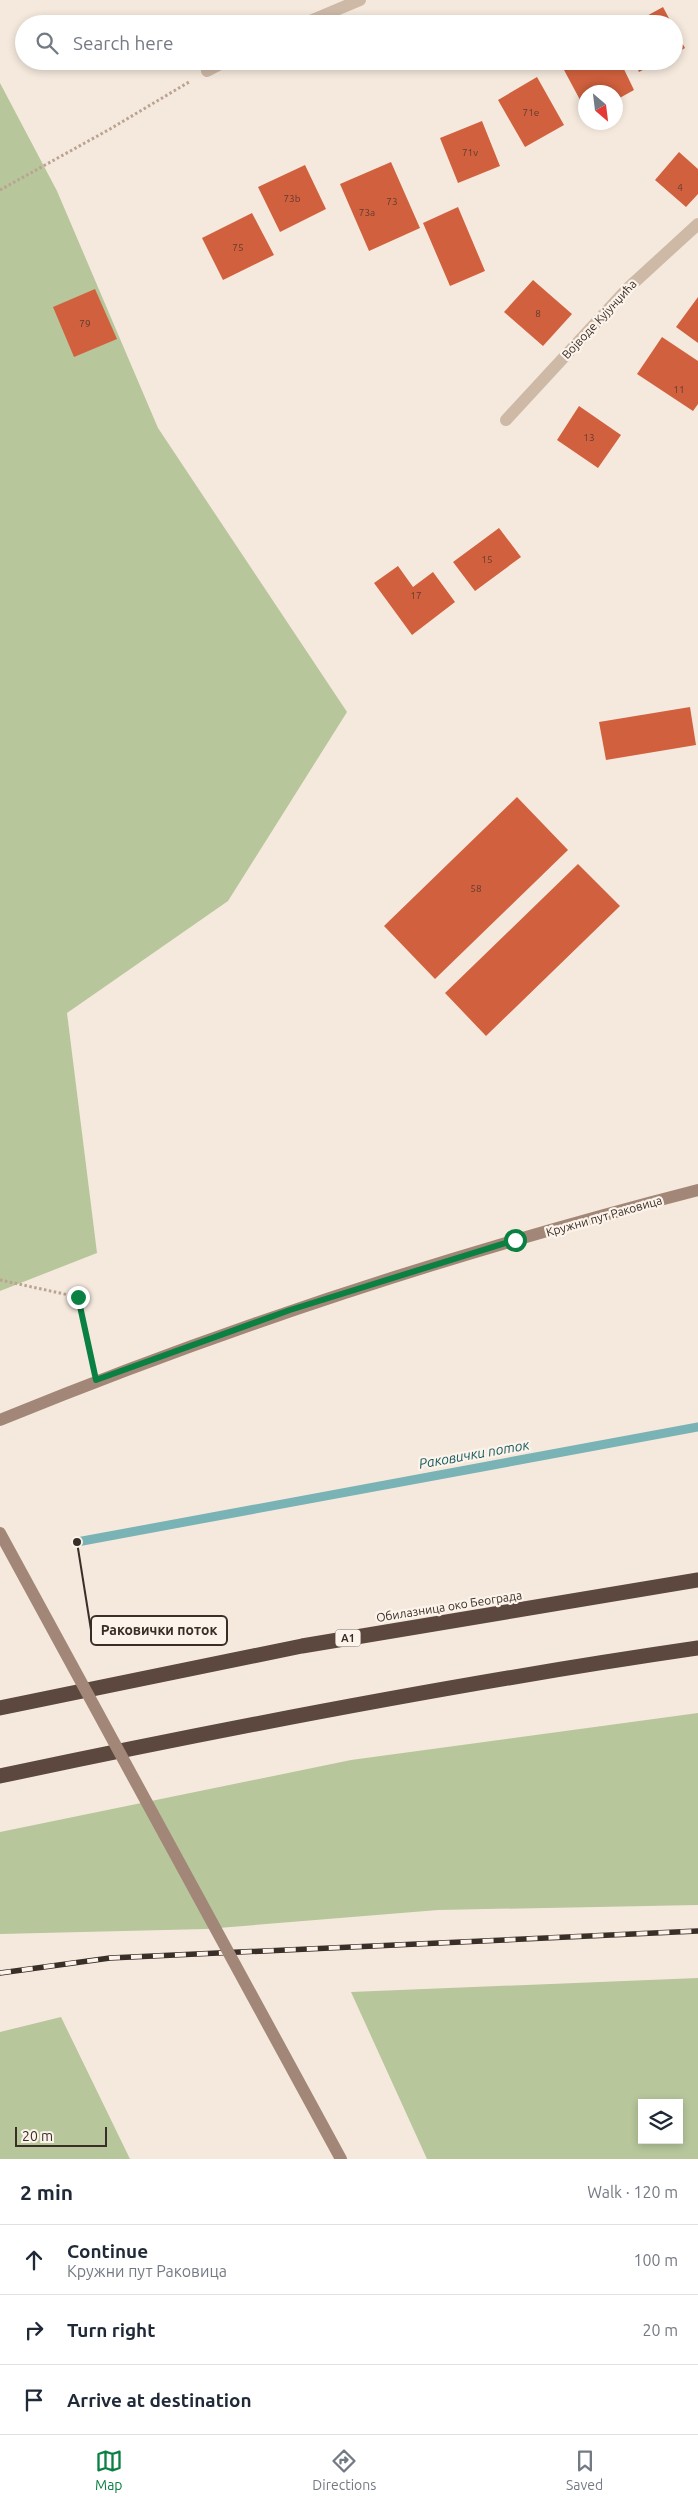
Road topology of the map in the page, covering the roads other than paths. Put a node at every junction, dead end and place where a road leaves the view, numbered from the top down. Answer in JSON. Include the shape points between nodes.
{"nodes":[{"id":1,"x":360,"y":0,"type":"edge"},
{"id":2,"x":324,"y":15,"type":"edge"},
{"id":3,"x":698,"y":224,"type":"edge"},
{"id":4,"x":506,"y":420,"type":"dead end"},
{"id":5,"x":698,"y":1190,"type":"edge"},
{"id":6,"x":0,"y":1420,"type":"edge"},
{"id":7,"x":0,"y":1533,"type":"edge"},
{"id":8,"x":698,"y":1580,"type":"edge"},
{"id":9,"x":698,"y":1648,"type":"edge"},
{"id":10,"x":0,"y":1708,"type":"edge"},
{"id":11,"x":0,"y":1776,"type":"edge"},
{"id":12,"x":341,"y":2159,"type":"edge"}],
"edges":[{"from":1,"to":2,"type":"street"},
{"from":3,"to":4,"type":"street","name":"Војводе Кујунџића","via":[[627,289]]},
{"from":5,"to":6,"type":"main road","name":"Кружни пут Раковица","via":[[515,1240],[290,1310],[96,1380]]},
{"from":7,"to":12,"type":"main road","bridge":true},
{"from":8,"to":10,"type":"highway","name":"Обилазница око Београда","number":"A1","via":[[302,1646]]},
{"from":9,"to":11,"type":"highway","via":[[220,1729]]}]}
